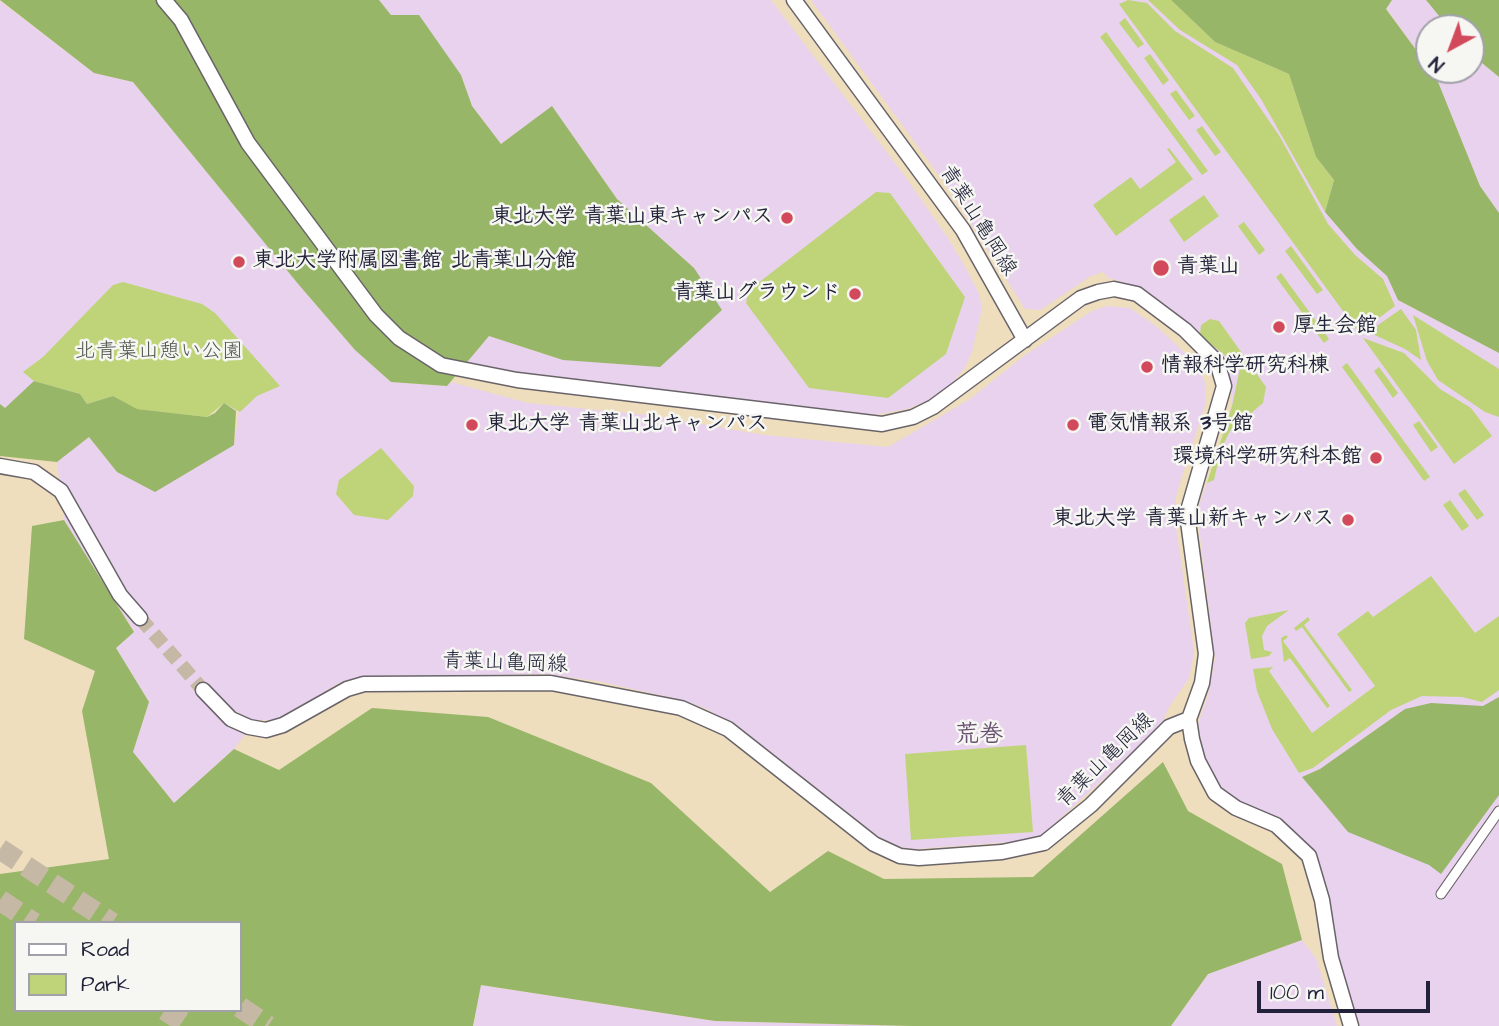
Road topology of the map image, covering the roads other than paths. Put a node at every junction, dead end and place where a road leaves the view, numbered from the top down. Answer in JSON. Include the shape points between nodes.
{"nodes":[{"id":1,"x":164,"y":0,"type":"edge"},
{"id":2,"x":794,"y":0,"type":"edge"},
{"id":3,"x":1025,"y":340,"type":"junction"},
{"id":4,"x":0,"y":466,"type":"edge"},
{"id":5,"x":140,"y":618,"type":"tunnel mouth"},
{"id":6,"x":203,"y":690,"type":"tunnel mouth"},
{"id":7,"x":1189,"y":719,"type":"junction"},
{"id":8,"x":1499,"y":811,"type":"edge"},
{"id":9,"x":1441,"y":894,"type":"dead end"},
{"id":10,"x":1352,"y":1026,"type":"edge"}],
"edges":[{"from":1,"to":3,"type":"street","via":[[181,20],[248,143],[376,314],[399,338],[442,365],[517,380],[882,424],[933,407]]},
{"from":2,"to":3,"type":"street","name":"青葉山亀岡線","via":[[963,230]]},
{"from":3,"to":7,"type":"street","name":"青葉山亀岡線","via":[[1081,298],[1114,289],[1145,298],[1217,362],[1223,397],[1187,514],[1206,654]]},
{"from":4,"to":5,"type":"street","via":[[34,472],[61,491],[120,595]]},
{"from":6,"to":7,"type":"street","name":"青葉山亀岡線","via":[[232,719],[266,730],[364,684],[551,683],[681,708],[728,729],[874,844],[900,856],[919,858],[1002,852],[1044,843],[1091,805],[1170,727]]},
{"from":7,"to":10,"type":"street","via":[[1198,761],[1215,793],[1236,808],[1276,825],[1309,856],[1331,958]]},
{"from":8,"to":9,"type":"street"}]}
